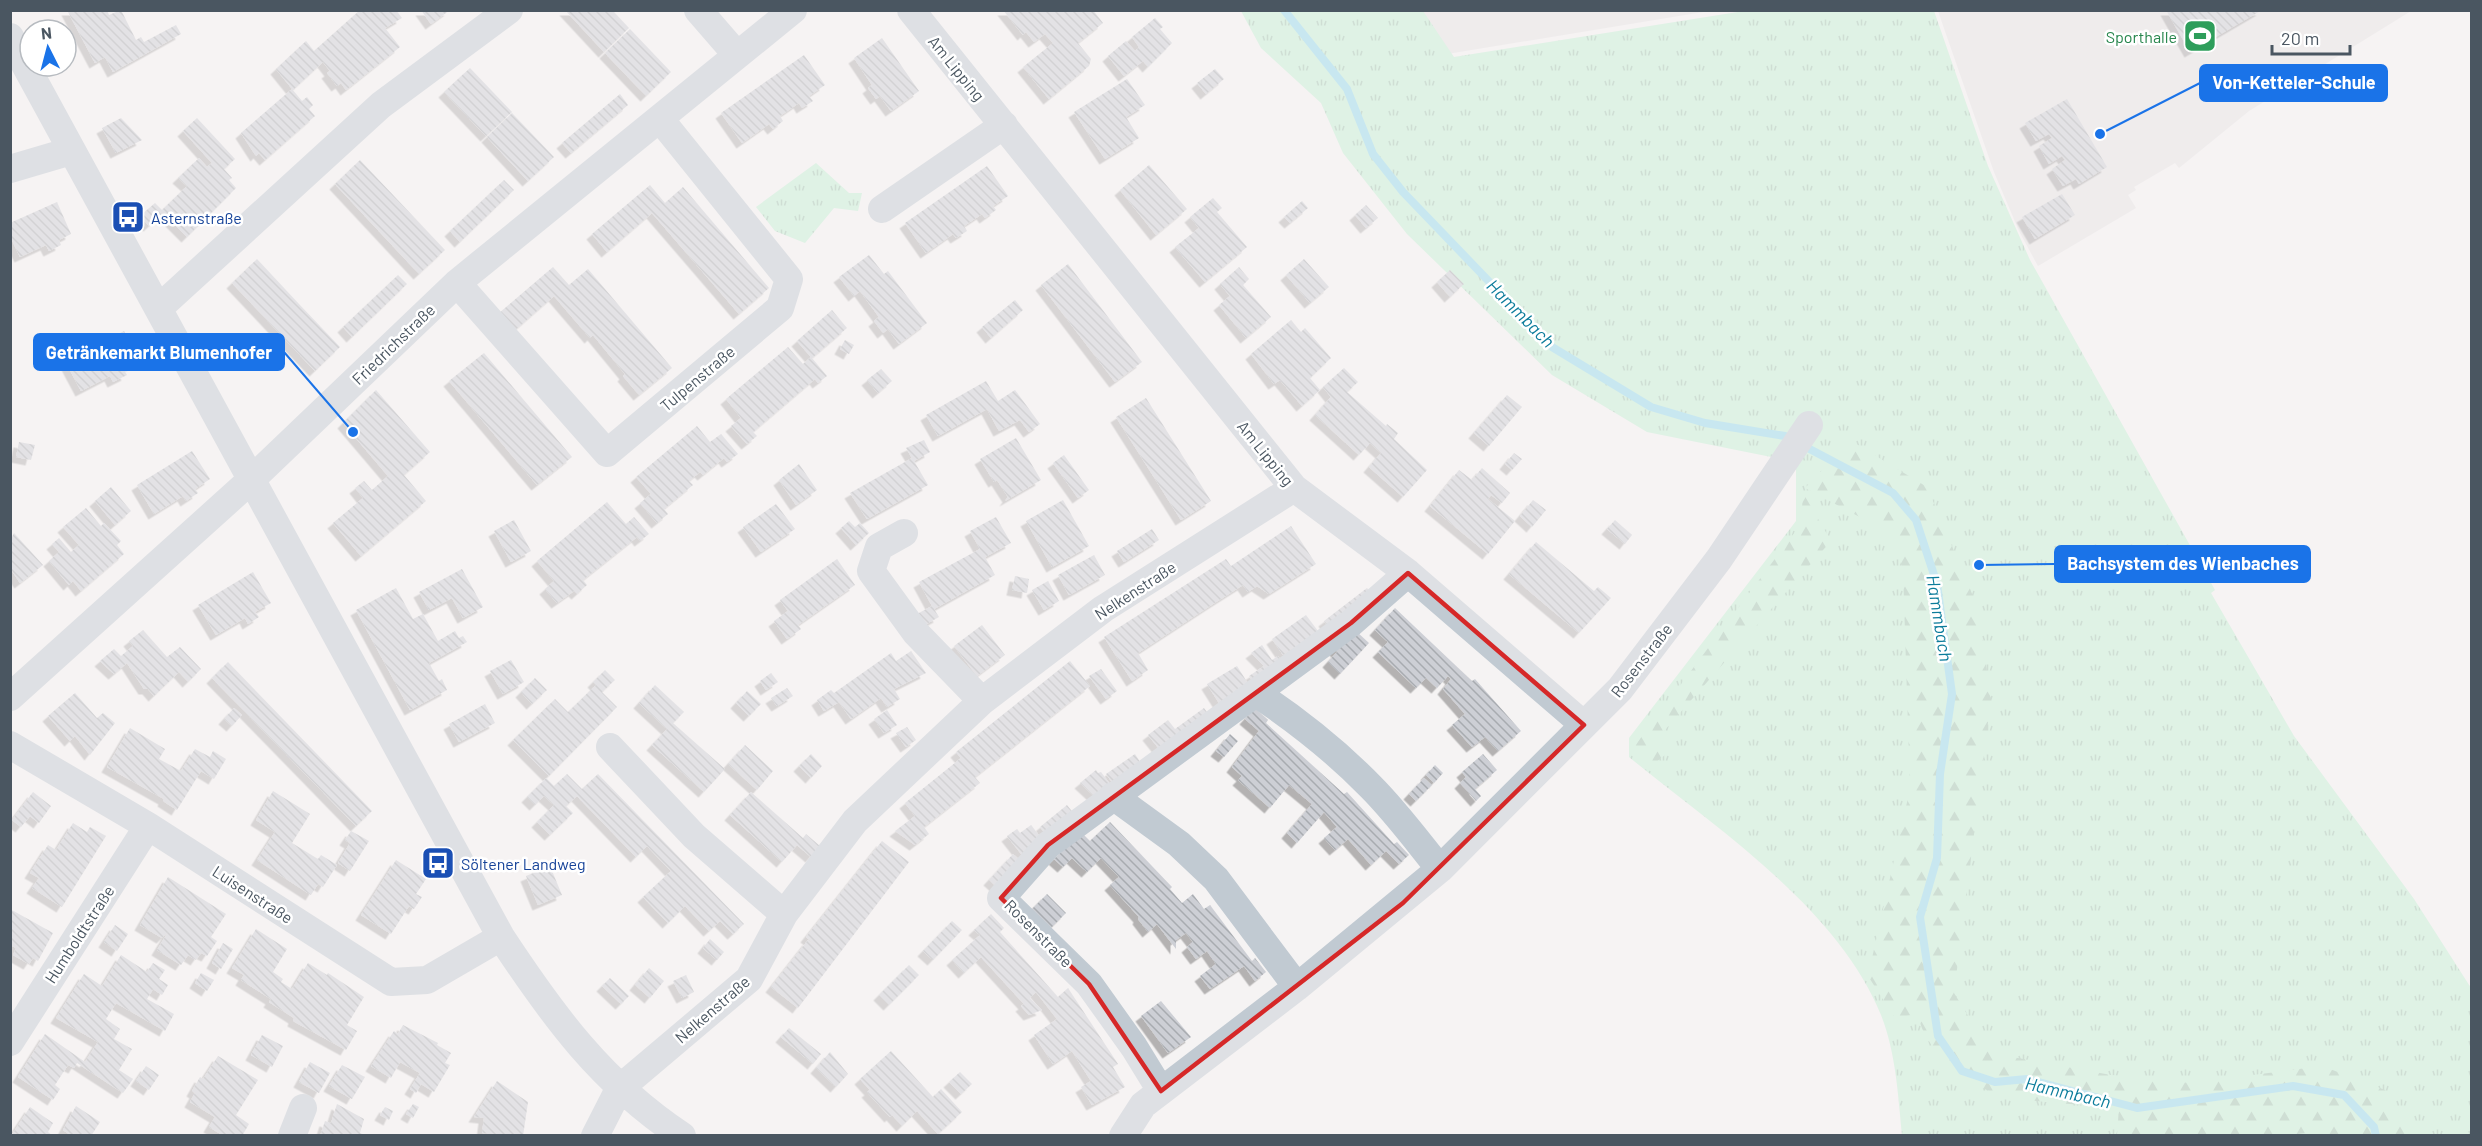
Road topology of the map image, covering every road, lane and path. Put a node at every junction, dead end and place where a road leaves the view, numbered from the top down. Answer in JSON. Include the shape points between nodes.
{"nodes":[{"id":1,"x":509,"y":10,"type":"edge"},
{"id":2,"x":698,"y":10,"type":"edge"},
{"id":3,"x":793,"y":10,"type":"edge"},
{"id":4,"x":910,"y":10,"type":"edge"},
{"id":5,"x":10,"y":37,"type":"edge"},
{"id":6,"x":737,"y":55,"type":"junction"},
{"id":7,"x":660,"y":119,"type":"junction"},
{"id":8,"x":1004,"y":125,"type":"junction"},
{"id":9,"x":71,"y":151,"type":"junction"},
{"id":10,"x":10,"y":169,"type":"edge"},
{"id":11,"x":882,"y":209,"type":"dead end"},
{"id":12,"x":457,"y":283,"type":"junction"},
{"id":13,"x":159,"y":308,"type":"junction"},
{"id":14,"x":1809,"y":425,"type":"dead end"},
{"id":15,"x":251,"y":480,"type":"junction"},
{"id":16,"x":1294,"y":488,"type":"junction"},
{"id":17,"x":904,"y":533,"type":"dead end"},
{"id":18,"x":1408,"y":573,"type":"junction"},
{"id":19,"x":1256,"y":693,"type":"junction"},
{"id":20,"x":10,"y":697,"type":"edge"},
{"id":21,"x":982,"y":701,"type":"junction"},
{"id":22,"x":1584,"y":725,"type":"junction"},
{"id":23,"x":10,"y":745,"type":"edge"},
{"id":24,"x":610,"y":747,"type":"dead end"},
{"id":25,"x":1113,"y":796,"type":"junction"},
{"id":26,"x":148,"y":826,"type":"junction"},
{"id":27,"x":1440,"y":869,"type":"junction"},
{"id":28,"x":784,"y":914,"type":"junction"},
{"id":29,"x":501,"y":937,"type":"junction"},
{"id":30,"x":1297,"y":987,"type":"junction"},
{"id":31,"x":10,"y":1042,"type":"edge"},
{"id":32,"x":619,"y":1089,"type":"junction"},
{"id":33,"x":1161,"y":1092,"type":"junction"},
{"id":34,"x":303,"y":1108,"type":"dead end"},
{"id":35,"x":292,"y":1136,"type":"edge"},
{"id":36,"x":595,"y":1136,"type":"edge"},
{"id":37,"x":682,"y":1136,"type":"edge"},
{"id":38,"x":1123,"y":1136,"type":"edge"}],
"edges":[{"from":1,"to":13,"type":"street","via":[[381,105]]},
{"from":2,"to":6,"type":"street"},
{"from":3,"to":6,"type":"street","name":"Friedrichstraße"},
{"from":4,"to":8,"type":"street","name":"Am Lipping"},
{"from":5,"to":9,"type":"street"},
{"from":6,"to":7,"type":"street","name":"Friedrichstraße"},
{"from":7,"to":12,"type":"street","name":"Friedrichstraße"},
{"from":7,"to":12,"type":"street","name":"Tulpenstraße","via":[[789,279],[780,308],[607,453]]},
{"from":8,"to":11,"type":"street"},
{"from":8,"to":16,"type":"street","name":"Am Lipping"},
{"from":9,"to":10,"type":"street"},
{"from":9,"to":13,"type":"street"},
{"from":12,"to":15,"type":"street","name":"Friedrichstraße"},
{"from":13,"to":15,"type":"street"},
{"from":14,"to":22,"type":"street","name":"Rosenstraße","via":[[1719,559],[1620,689]]},
{"from":15,"to":20,"type":"street","name":"Friedrichstraße"},
{"from":15,"to":29,"type":"street"},
{"from":16,"to":18,"type":"street","name":"Am Lipping"},
{"from":16,"to":21,"type":"street","name":"Nelkenstraße","via":[[1103,609]]},
{"from":17,"to":21,"type":"street","via":[[879,547],[871,571],[916,633]]},
{"from":18,"to":19,"type":"street","name":"Rosenstraße","via":[[1351,623]]},
{"from":18,"to":22,"type":"street","name":"Am Lipping"},
{"from":19,"to":25,"type":"street","name":"Rosenstraße"},
{"from":19,"to":27,"type":"street","via":[[1304,725],[1350,766]]},
{"from":21,"to":28,"type":"street","name":"Nelkenstraße","via":[[855,821]]},
{"from":22,"to":27,"type":"street","name":"Rosenstraße"},
{"from":23,"to":26,"type":"street","name":"Luisenstraße"},
{"from":24,"to":28,"type":"street","via":[[694,836]]},
{"from":25,"to":30,"type":"street","via":[[1179,844],[1216,879]]},
{"from":25,"to":33,"type":"street","name":"Rosenstraße","via":[[1048,845],[1001,898],[1089,984]]},
{"from":26,"to":29,"type":"street","name":"Luisenstraße","via":[[391,982],[426,980]]},
{"from":26,"to":31,"type":"street","name":"Humboldtstraße"},
{"from":27,"to":30,"type":"street","name":"Rosenstraße"},
{"from":28,"to":32,"type":"street","name":"Nelkenstraße","via":[[749,979]]},
{"from":29,"to":32,"type":"street","via":[[541,998]]},
{"from":30,"to":33,"type":"street","name":"Rosenstraße"},
{"from":32,"to":36,"type":"street"},
{"from":32,"to":37,"type":"street"},
{"from":33,"to":38,"type":"street","name":"Rosenstraße","via":[[1143,1105]]},
{"from":34,"to":35,"type":"street"}]}
